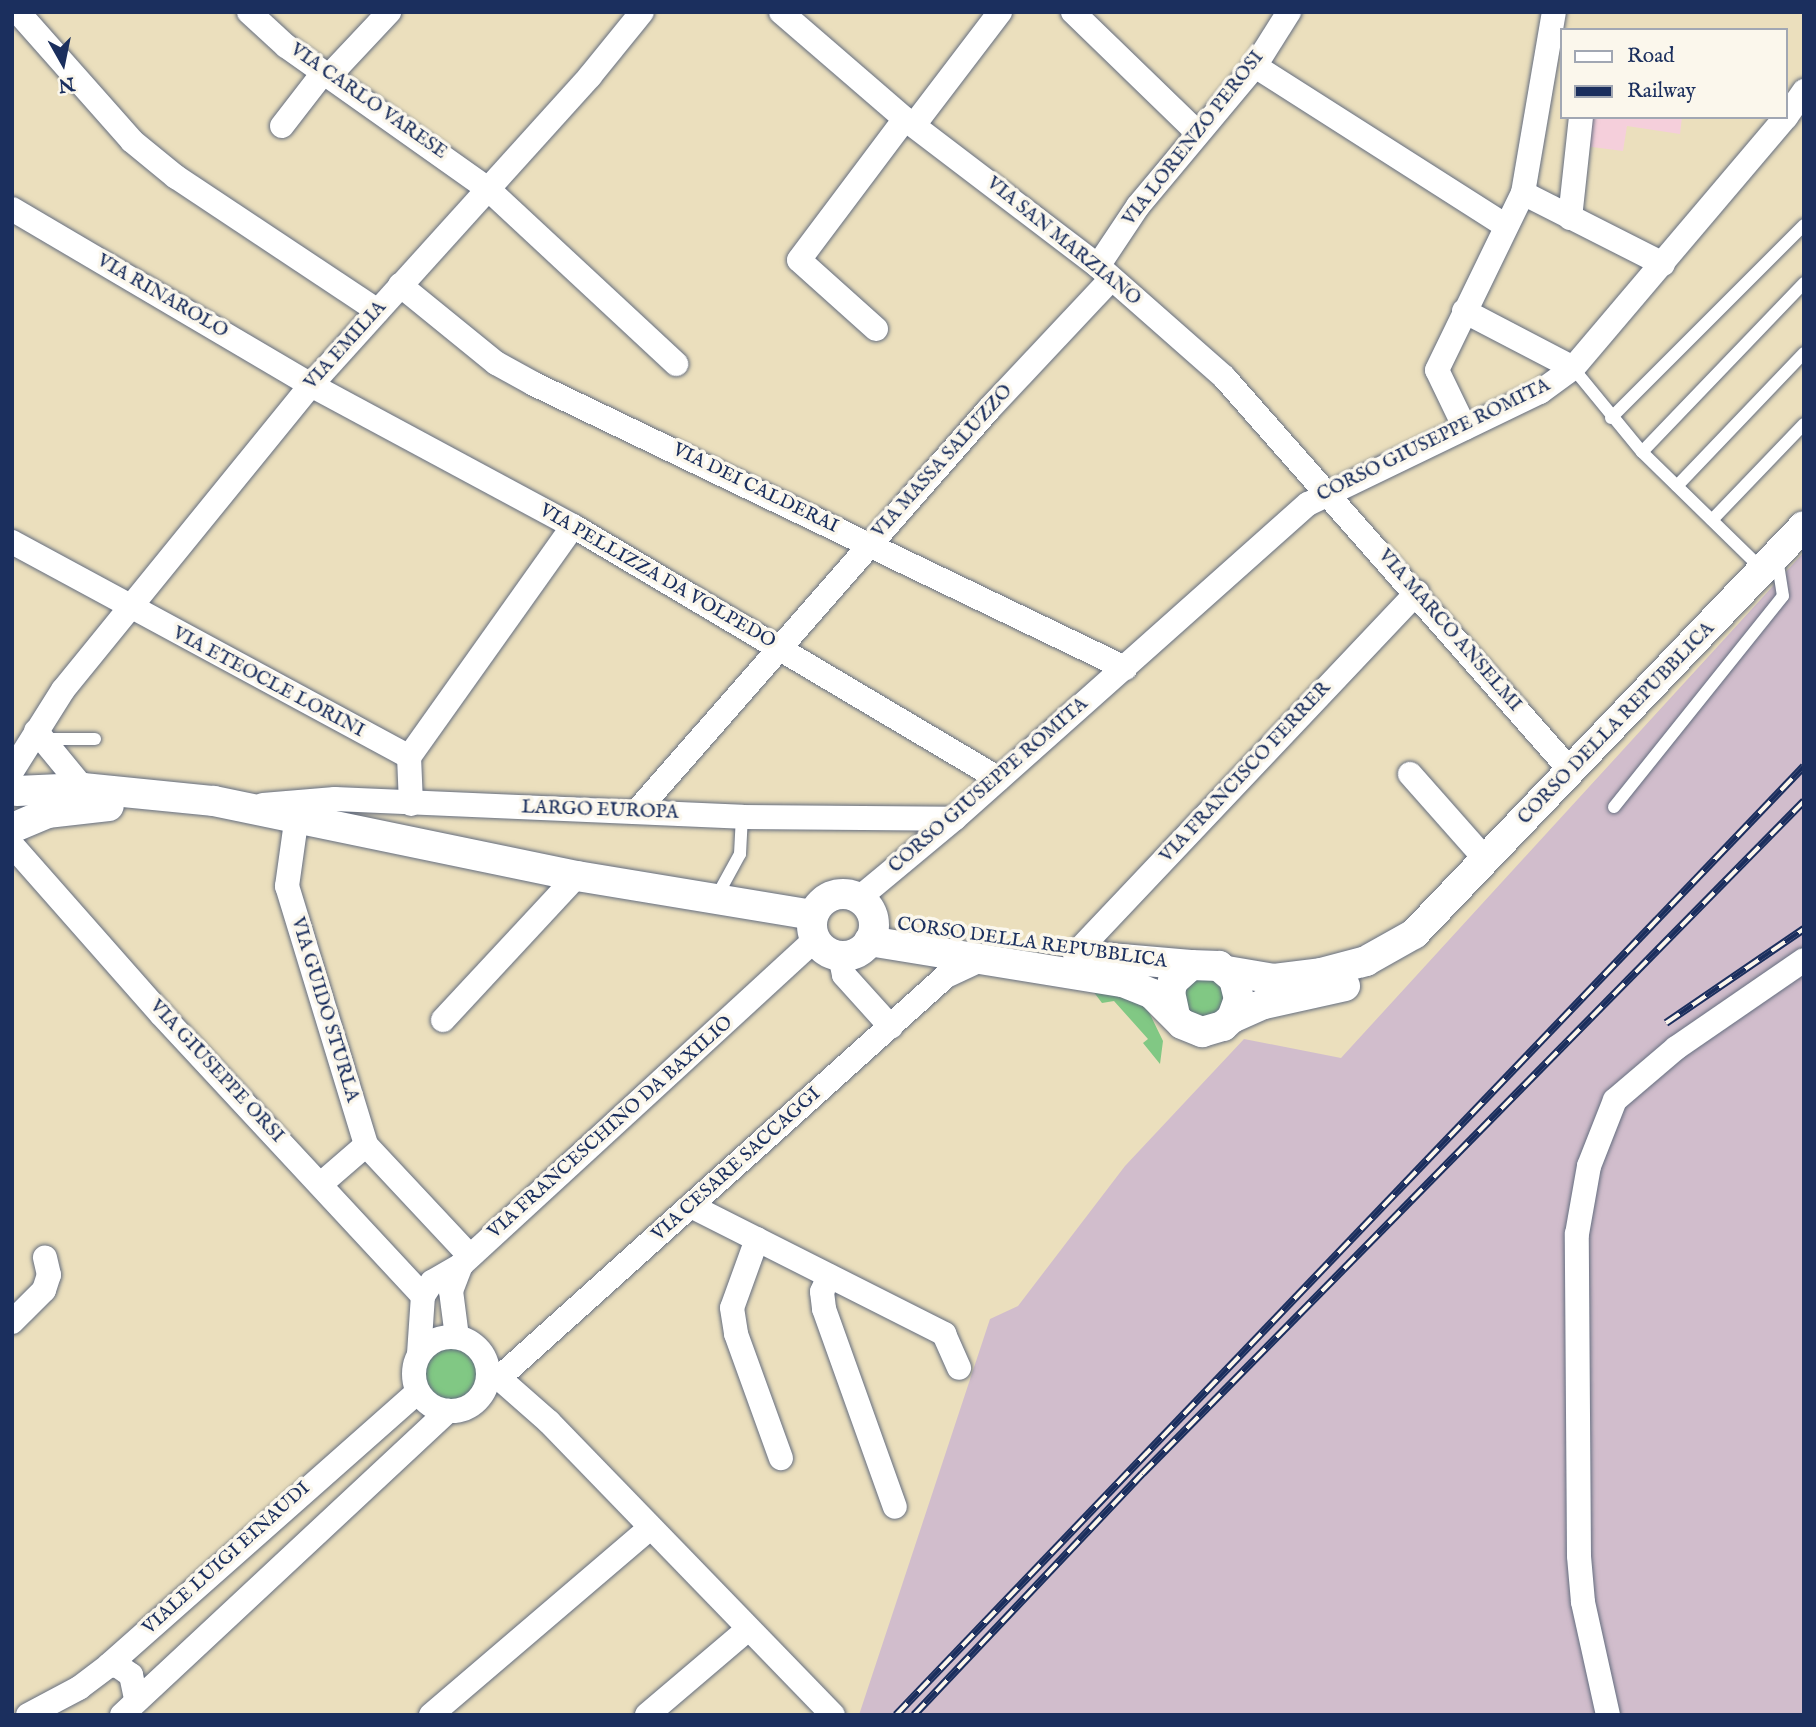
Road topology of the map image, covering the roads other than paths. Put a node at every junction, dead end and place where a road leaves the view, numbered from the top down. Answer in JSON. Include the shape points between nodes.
{"nodes":[{"id":1,"x":249,"y":12,"type":"edge"},
{"id":2,"x":389,"y":12,"type":"edge"},
{"id":3,"x":642,"y":12,"type":"edge"},
{"id":4,"x":781,"y":12,"type":"edge"},
{"id":5,"x":1000,"y":12,"type":"edge"},
{"id":6,"x":1073,"y":12,"type":"edge"},
{"id":7,"x":1289,"y":12,"type":"edge"},
{"id":8,"x":1554,"y":12,"type":"edge"},
{"id":9,"x":23,"y":22,"type":"edge"},
{"id":10,"x":1255,"y":66,"type":"junction"},
{"id":11,"x":326,"y":75,"type":"junction"},
{"id":12,"x":1804,"y":90,"type":"edge"},
{"id":13,"x":1788,"y":114,"type":"edge"},
{"id":14,"x":1581,"y":119,"type":"edge"},
{"id":15,"x":1784,"y":119,"type":"edge"},
{"id":16,"x":910,"y":122,"type":"junction"},
{"id":17,"x":282,"y":126,"type":"dead end"},
{"id":18,"x":1198,"y":133,"type":"junction"},
{"id":19,"x":488,"y":189,"type":"junction"},
{"id":20,"x":1523,"y":193,"type":"junction"},
{"id":21,"x":12,"y":209,"type":"edge"},
{"id":22,"x":1570,"y":218,"type":"junction"},
{"id":23,"x":1505,"y":225,"type":"junction"},
{"id":24,"x":1804,"y":225,"type":"edge"},
{"id":25,"x":1663,"y":264,"type":"junction"},
{"id":26,"x":1104,"y":272,"type":"junction"},
{"id":27,"x":1804,"y":283,"type":"edge"},
{"id":28,"x":400,"y":285,"type":"junction"},
{"id":29,"x":378,"y":311,"type":"junction"},
{"id":30,"x":1464,"y":311,"type":"junction"},
{"id":31,"x":876,"y":329,"type":"dead end"},
{"id":32,"x":1804,"y":353,"type":"edge"},
{"id":33,"x":676,"y":364,"type":"dead end"},
{"id":34,"x":1573,"y":368,"type":"junction"},
{"id":35,"x":311,"y":385,"type":"junction"},
{"id":36,"x":1611,"y":418,"type":"junction"},
{"id":37,"x":1804,"y":424,"type":"edge"},
{"id":38,"x":1465,"y":428,"type":"junction"},
{"id":39,"x":1642,"y":452,"type":"junction"},
{"id":40,"x":1677,"y":486,"type":"junction"},
{"id":41,"x":1326,"y":493,"type":"junction"},
{"id":42,"x":1712,"y":520,"type":"junction"},
{"id":43,"x":573,"y":526,"type":"junction"},
{"id":44,"x":1804,"y":526,"type":"edge"},
{"id":45,"x":12,"y":542,"type":"edge"},
{"id":46,"x":870,"y":544,"type":"junction"},
{"id":47,"x":1770,"y":563,"type":"junction"},
{"id":48,"x":1417,"y":592,"type":"junction"},
{"id":49,"x":128,"y":608,"type":"junction"},
{"id":50,"x":778,"y":648,"type":"junction"},
{"id":51,"x":1125,"y":668,"type":"junction"},
{"id":52,"x":63,"y":690,"type":"junction"},
{"id":53,"x":40,"y":735,"type":"junction"},
{"id":54,"x":95,"y":738,"type":"dead end"},
{"id":55,"x":12,"y":741,"type":"edge"},
{"id":56,"x":409,"y":757,"type":"junction"},
{"id":57,"x":1572,"y":771,"type":"junction"},
{"id":58,"x":1410,"y":774,"type":"dead end"},
{"id":59,"x":999,"y":779,"type":"junction"},
{"id":60,"x":14,"y":781,"type":"edge"},
{"id":61,"x":83,"y":788,"type":"junction"},
{"id":62,"x":214,"y":801,"type":"junction"},
{"id":63,"x":411,"y":804,"type":"junction"},
{"id":64,"x":247,"y":806,"type":"junction"},
{"id":65,"x":1614,"y":807,"type":"dead end"},
{"id":66,"x":638,"y":810,"type":"junction"},
{"id":67,"x":297,"y":815,"type":"junction"},
{"id":68,"x":742,"y":817,"type":"junction"},
{"id":69,"x":954,"y":819,"type":"junction"},
{"id":70,"x":14,"y":835,"type":"edge"},
{"id":71,"x":1486,"y":860,"type":"junction"},
{"id":72,"x":577,"y":876,"type":"junction"},
{"id":73,"x":717,"y":896,"type":"junction"},
{"id":74,"x":867,"y":920,"type":"junction"},
{"id":75,"x":1429,"y":920,"type":"junction"},
{"id":76,"x":814,"y":927,"type":"junction"},
{"id":77,"x":1075,"y":954,"type":"junction"},
{"id":78,"x":840,"y":956,"type":"junction"},
{"id":79,"x":980,"y":960,"type":"junction"},
{"id":80,"x":1804,"y":960,"type":"edge"},
{"id":81,"x":1191,"y":965,"type":"junction"},
{"id":82,"x":1227,"y":971,"type":"junction"},
{"id":83,"x":1175,"y":1015,"type":"junction"},
{"id":84,"x":1232,"y":1018,"type":"junction"},
{"id":85,"x":443,"y":1020,"type":"dead end"},
{"id":86,"x":891,"y":1027,"type":"junction"},
{"id":87,"x":366,"y":1145,"type":"junction"},
{"id":88,"x":321,"y":1184,"type":"junction"},
{"id":89,"x":691,"y":1206,"type":"junction"},
{"id":90,"x":757,"y":1239,"type":"junction"},
{"id":91,"x":46,"y":1257,"type":"dead end"},
{"id":92,"x":465,"y":1260,"type":"junction"},
{"id":93,"x":829,"y":1276,"type":"junction"},
{"id":94,"x":423,"y":1296,"type":"junction"},
{"id":95,"x":12,"y":1322,"type":"edge"},
{"id":96,"x":552,"y":1332,"type":"junction"},
{"id":97,"x":457,"y":1337,"type":"junction"},
{"id":98,"x":419,"y":1354,"type":"junction"},
{"id":99,"x":959,"y":1368,"type":"dead end"},
{"id":100,"x":494,"y":1376,"type":"junction"},
{"id":101,"x":418,"y":1392,"type":"junction"},
{"id":102,"x":532,"y":1407,"type":"junction"},
{"id":103,"x":448,"y":1411,"type":"junction"},
{"id":104,"x":781,"y":1458,"type":"dead end"},
{"id":105,"x":895,"y":1507,"type":"dead end"},
{"id":106,"x":649,"y":1529,"type":"junction"},
{"id":107,"x":748,"y":1629,"type":"junction"},
{"id":108,"x":109,"y":1665,"type":"junction"},
{"id":109,"x":129,"y":1707,"type":"edge"},
{"id":110,"x":28,"y":1715,"type":"edge"},
{"id":111,"x":431,"y":1715,"type":"edge"},
{"id":112,"x":647,"y":1715,"type":"edge"},
{"id":113,"x":833,"y":1715,"type":"edge"},
{"id":114,"x":1608,"y":1715,"type":"edge"}],
"edges":[{"from":1,"to":11,"type":"street","name":"VIA CARLO VARESE"},
{"from":2,"to":11,"type":"street"},
{"from":3,"to":19,"type":"street","name":"VIA EMILIA"},
{"from":4,"to":16,"type":"street","name":"VIA SAN MARZIANO"},
{"from":5,"to":16,"type":"street"},
{"from":6,"to":18,"type":"street"},
{"from":7,"to":10,"type":"street","name":"VIA LORENZO PEROSI"},
{"from":8,"to":20,"type":"street"},
{"from":9,"to":29,"type":"street","via":[[132,141],[176,177]]},
{"from":10,"to":18,"type":"street","name":"VIA LORENZO PEROSI"},
{"from":10,"to":23,"type":"street"},
{"from":11,"to":17,"type":"street"},
{"from":11,"to":19,"type":"street","name":"VIA CARLO VARESE"},
{"from":12,"to":13,"type":"street","name":"CORSO GIUSEPPE ROMITA"},
{"from":14,"to":22,"type":"street"},
{"from":15,"to":25,"type":"street","name":"CORSO GIUSEPPE ROMITA"},
{"from":16,"to":26,"type":"street","name":"VIA SAN MARZIANO"},
{"from":16,"to":31,"type":"street","via":[[799,260]]},
{"from":18,"to":26,"type":"street","name":"VIA LORENZO PEROSI","via":[[1138,206]]},
{"from":19,"to":28,"type":"street","name":"VIA EMILIA"},
{"from":19,"to":33,"type":"street","name":"VIA CARLO VARESE"},
{"from":20,"to":22,"type":"street"},
{"from":20,"to":23,"type":"street"},
{"from":21,"to":35,"type":"street","name":"VIA RINAROLO"},
{"from":22,"to":25,"type":"street"},
{"from":23,"to":30,"type":"street"},
{"from":24,"to":36,"type":"lane"},
{"from":25,"to":34,"type":"street","name":"CORSO GIUSEPPE ROMITA"},
{"from":26,"to":41,"type":"street","name":"VIA SAN MARZIANO","via":[[1224,377]]},
{"from":26,"to":46,"type":"street","name":"VIA MASSA SALUZZO"},
{"from":27,"to":39,"type":"lane"},
{"from":28,"to":29,"type":"street","name":"VIA EMILIA"},
{"from":28,"to":46,"type":"street","name":"VIA DEI CALDERAI","via":[[496,363]]},
{"from":29,"to":35,"type":"street","name":"VIA EMILIA"},
{"from":30,"to":34,"type":"street"},
{"from":30,"to":38,"type":"street","via":[[1437,370]]},
{"from":32,"to":40,"type":"lane"},
{"from":34,"to":36,"type":"lane"},
{"from":34,"to":38,"type":"street","name":"CORSO GIUSEPPE ROMITA","via":[[1540,392]]},
{"from":35,"to":43,"type":"street","name":"VIA PELLIZZA DA VOLPEDO"},
{"from":35,"to":49,"type":"street","name":"VIA EMILIA"},
{"from":36,"to":39,"type":"lane"},
{"from":37,"to":42,"type":"lane"},
{"from":38,"to":41,"type":"street","name":"CORSO GIUSEPPE ROMITA"},
{"from":39,"to":40,"type":"lane"},
{"from":40,"to":42,"type":"lane"},
{"from":41,"to":48,"type":"street","name":"VIA MARCO ANSELMI"},
{"from":41,"to":51,"type":"street","name":"CORSO GIUSEPPE ROMITA"},
{"from":42,"to":47,"type":"lane"},
{"from":43,"to":50,"type":"street","name":"VIA PELLIZZA DA VOLPEDO"},
{"from":43,"to":56,"type":"street"},
{"from":44,"to":47,"type":"street","name":"CORSO DELLA REPUBBLICA"},
{"from":45,"to":49,"type":"street","name":"VIA ETEOCLE LORINI"},
{"from":46,"to":50,"type":"street","name":"VIA MASSA SALUZZO"},
{"from":46,"to":51,"type":"street","name":"VIA DEI CALDERAI"},
{"from":47,"to":57,"type":"street","name":"CORSO DELLA REPUBBLICA"},
{"from":47,"to":65,"type":"lane","via":[[1783,596]]},
{"from":48,"to":57,"type":"street","name":"VIA MARCO ANSELMI"},
{"from":48,"to":77,"type":"street","name":"VIA FRANCISCO FERRER"},
{"from":49,"to":52,"type":"street","name":"VIA EMILIA"},
{"from":49,"to":56,"type":"street","name":"VIA ETEOCLE LORINI"},
{"from":50,"to":59,"type":"street","name":"VIA PELLIZZA DA VOLPEDO"},
{"from":50,"to":66,"type":"street","name":"VIA MASSA SALUZZO"},
{"from":51,"to":59,"type":"street","name":"CORSO GIUSEPPE ROMITA"},
{"from":52,"to":53,"type":"street","name":"VIA EMILIA"},
{"from":52,"to":55,"type":"street","name":"VIA EMILIA"},
{"from":53,"to":54,"type":"lane"},
{"from":53,"to":60,"type":"street","name":"VIA EMILIA"},
{"from":53,"to":61,"type":"street"},
{"from":56,"to":63,"type":"street"},
{"from":57,"to":71,"type":"street","name":"CORSO DELLA REPUBBLICA"},
{"from":58,"to":71,"type":"street"},
{"from":59,"to":69,"type":"street","name":"CORSO GIUSEPPE ROMITA"},
{"from":60,"to":61,"type":"street","name":"LARGO EUROPA"},
{"from":60,"to":70,"type":"street","via":[[22,805]]},
{"from":61,"to":62,"type":"street","name":"LARGO EUROPA"},
{"from":62,"to":64,"type":"street","name":"LARGO EUROPA"},
{"from":62,"to":70,"type":"street","name":"LARGO EUROPA","via":[[47,813]]},
{"from":63,"to":64,"type":"street","name":"LARGO EUROPA","via":[[335,799]]},
{"from":63,"to":66,"type":"street","name":"LARGO EUROPA"},
{"from":64,"to":67,"type":"street","name":"LARGO EUROPA"},
{"from":66,"to":68,"type":"street","name":"LARGO EUROPA"},
{"from":67,"to":72,"type":"street","name":"LARGO EUROPA"},
{"from":67,"to":87,"type":"street","name":"VIA GUIDO STURLA","via":[[286,886]]},
{"from":68,"to":69,"type":"street","name":"LARGO EUROPA"},
{"from":68,"to":73,"type":"lane","via":[[740,854]]},
{"from":69,"to":74,"type":"street","name":"CORSO GIUSEPPE ROMITA"},
{"from":70,"to":88,"type":"street","name":"VIA GIUSEPPE ORSI"},
{"from":71,"to":75,"type":"street","name":"CORSO DELLA REPUBBLICA"},
{"from":72,"to":73,"type":"street","name":"LARGO EUROPA"},
{"from":72,"to":85,"type":"street"},
{"from":73,"to":76,"type":"street","name":"LARGO EUROPA"},
{"from":74,"to":76,"type":"street","via":[[832,895]]},
{"from":74,"to":77,"type":"street","name":"CORSO DELLA REPUBBLICA"},
{"from":74,"to":78,"type":"street","via":[[857,953]]},
{"from":74,"to":79,"type":"street","name":"CORSO DELLA REPUBBLICA"},
{"from":75,"to":82,"type":"street","name":"CORSO DELLA REPUBBLICA","via":[[1392,948],[1344,968],[1274,979]]},
{"from":75,"to":84,"type":"street","name":"CORSO DELLA REPUBBLICA","via":[[1391,963],[1373,974],[1327,992],[1255,1007]]},
{"from":76,"to":78,"type":"street"},
{"from":76,"to":92,"type":"street","name":"VIA FRANCESCHINO DA BAXILIO"},
{"from":77,"to":81,"type":"street","name":"CORSO DELLA REPUBBLICA"},
{"from":78,"to":86,"type":"street","via":[[844,975]]},
{"from":79,"to":83,"type":"street","name":"CORSO DELLA REPUBBLICA","via":[[1123,982],[1152,994]]},
{"from":79,"to":86,"type":"street","name":"VIA CESARE SACCAGGI","via":[[946,976]]},
{"from":80,"to":114,"type":"street","via":[[1676,1048],[1615,1100],[1589,1166],[1577,1234],[1579,1556],[1583,1602]]},
{"from":81,"to":82,"type":"street","via":[[1210,963]]},
{"from":81,"to":83,"type":"street","via":[[1173,981],[1170,1004]]},
{"from":82,"to":84,"type":"street","via":[[1239,999]]},
{"from":83,"to":84,"type":"street","via":[[1202,1032]]},
{"from":86,"to":89,"type":"street","name":"VIA CESARE SACCAGGI"},
{"from":87,"to":88,"type":"street"},
{"from":87,"to":92,"type":"street"},
{"from":88,"to":94,"type":"street","name":"VIA GIUSEPPE ORSI"},
{"from":89,"to":90,"type":"street"},
{"from":89,"to":96,"type":"street","name":"VIA CESARE SACCAGGI"},
{"from":90,"to":93,"type":"street"},
{"from":90,"to":104,"type":"street","via":[[732,1308],[733,1319]]},
{"from":91,"to":95,"type":"street","via":[[49,1275],[44,1290]]},
{"from":92,"to":94,"type":"street","name":"VIA FRANCESCHINO DA BAXILIO","via":[[432,1282]]},
{"from":92,"to":97,"type":"street","via":[[451,1292]]},
{"from":93,"to":99,"type":"street","via":[[944,1334]]},
{"from":93,"to":105,"type":"street","via":[[822,1292],[824,1309]]},
{"from":94,"to":98,"type":"street"},
{"from":96,"to":100,"type":"street","name":"VIA CESARE SACCAGGI"},
{"from":96,"to":102,"type":"street","via":[[530,1369]]},
{"from":97,"to":98,"type":"street","via":[[436,1340]]},
{"from":97,"to":100,"type":"street","via":[[480,1350]]},
{"from":98,"to":101,"type":"street","via":[[413,1373]]},
{"from":100,"to":102,"type":"street"},
{"from":100,"to":103,"type":"street","via":[[477,1401]]},
{"from":101,"to":103,"type":"street","via":[[430,1405]]},
{"from":101,"to":108,"type":"street","name":"VIALE LUIGI EINAUDI"},
{"from":102,"to":106,"type":"street"},
{"from":103,"to":109,"type":"street","name":"VIALE LUIGI EINAUDI"},
{"from":106,"to":107,"type":"street"},
{"from":106,"to":111,"type":"street"},
{"from":107,"to":112,"type":"street"},
{"from":107,"to":113,"type":"street"},
{"from":108,"to":109,"type":"street","via":[[131,1675]]},
{"from":108,"to":110,"type":"street","name":"VIALE LUIGI EINAUDI","via":[[79,1688]]}]}
